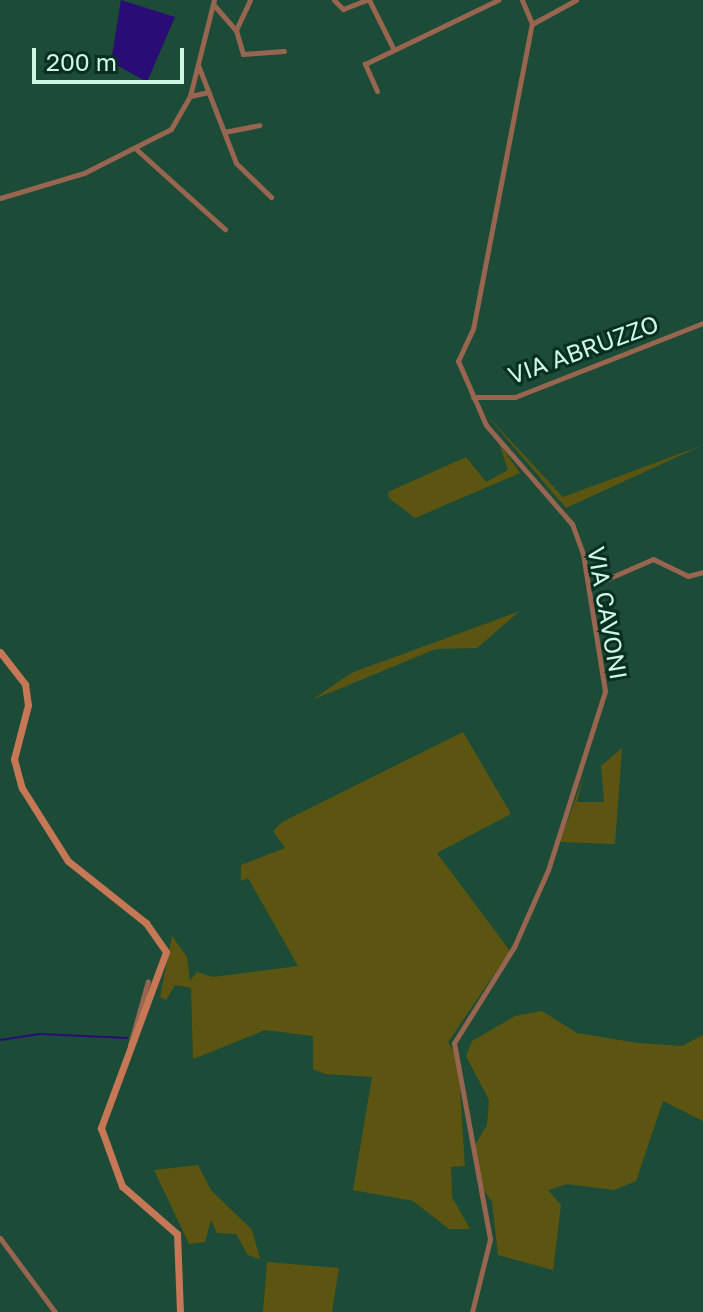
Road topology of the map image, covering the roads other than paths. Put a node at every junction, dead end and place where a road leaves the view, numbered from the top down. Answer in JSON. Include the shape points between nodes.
{"nodes":[{"id":1,"x":250,"y":0,"type":"edge"},
{"id":2,"x":334,"y":0,"type":"edge"},
{"id":3,"x":368,"y":0,"type":"edge"},
{"id":4,"x":498,"y":0,"type":"edge"},
{"id":5,"x":522,"y":0,"type":"edge"},
{"id":6,"x":576,"y":0,"type":"edge"},
{"id":7,"x":213,"y":2,"type":"edge"},
{"id":8,"x":532,"y":24,"type":"junction"},
{"id":9,"x":236,"y":30,"type":"junction"},
{"id":10,"x":393,"y":48,"type":"junction"},
{"id":11,"x":284,"y":51,"type":"dead end"},
{"id":12,"x":198,"y":64,"type":"junction"},
{"id":13,"x":377,"y":91,"type":"dead end"},
{"id":14,"x":209,"y":92,"type":"junction"},
{"id":15,"x":190,"y":96,"type":"junction"},
{"id":16,"x":259,"y":125,"type":"dead end"},
{"id":17,"x":224,"y":132,"type":"junction"},
{"id":18,"x":136,"y":149,"type":"junction"},
{"id":19,"x":271,"y":197,"type":"dead end"},
{"id":20,"x":0,"y":198,"type":"edge"},
{"id":21,"x":225,"y":229,"type":"dead end"},
{"id":22,"x":703,"y":323,"type":"edge"},
{"id":23,"x":473,"y":397,"type":"junction"},
{"id":24,"x":703,"y":572,"type":"edge"},
{"id":25,"x":589,"y":587,"type":"junction"},
{"id":26,"x":0,"y":652,"type":"edge"},
{"id":27,"x":148,"y":981,"type":"dead end"},
{"id":28,"x":133,"y":1049,"type":"junction"},
{"id":29,"x":0,"y":1238,"type":"edge"},
{"id":30,"x":55,"y":1312,"type":"edge"},
{"id":31,"x":180,"y":1312,"type":"edge"},
{"id":32,"x":472,"y":1312,"type":"edge"}],
"edges":[{"from":1,"to":9,"type":"street"},
{"from":2,"to":3,"type":"street","via":[[343,9]]},
{"from":3,"to":10,"type":"street"},
{"from":4,"to":10,"type":"street"},
{"from":5,"to":8,"type":"street"},
{"from":6,"to":8,"type":"street"},
{"from":7,"to":9,"type":"street"},
{"from":7,"to":12,"type":"street"},
{"from":8,"to":23,"type":"street","name":"VIA CAVONI","via":[[475,320],[458,361]]},
{"from":9,"to":11,"type":"street","via":[[248,56]]},
{"from":10,"to":13,"type":"street","via":[[365,64]]},
{"from":12,"to":14,"type":"street"},
{"from":12,"to":15,"type":"street"},
{"from":14,"to":15,"type":"street"},
{"from":14,"to":17,"type":"street"},
{"from":15,"to":18,"type":"street","via":[[171,129]]},
{"from":16,"to":17,"type":"street"},
{"from":17,"to":19,"type":"street","via":[[236,163]]},
{"from":18,"to":20,"type":"street","via":[[50,187]]},
{"from":18,"to":21,"type":"street"},
{"from":22,"to":23,"type":"street","name":"VIA ABRUZZO","via":[[519,396]]},
{"from":23,"to":25,"type":"street","name":"VIA CAVONI","via":[[486,425],[572,524]]},
{"from":24,"to":25,"type":"street","via":[[688,576],[653,559]]},
{"from":25,"to":32,"type":"street","name":"VIA CAVONI","via":[[604,669],[596,723],[524,926],[454,1043],[490,1239]]},
{"from":26,"to":28,"type":"main road","via":[[25,684],[28,705],[14,759],[22,788],[78,873],[164,943],[166,966]]},
{"from":27,"to":28,"type":"street","via":[[133,1015]]},
{"from":28,"to":31,"type":"main road","via":[[102,1112],[103,1149],[122,1186],[177,1234]]},
{"from":29,"to":30,"type":"street"}]}
